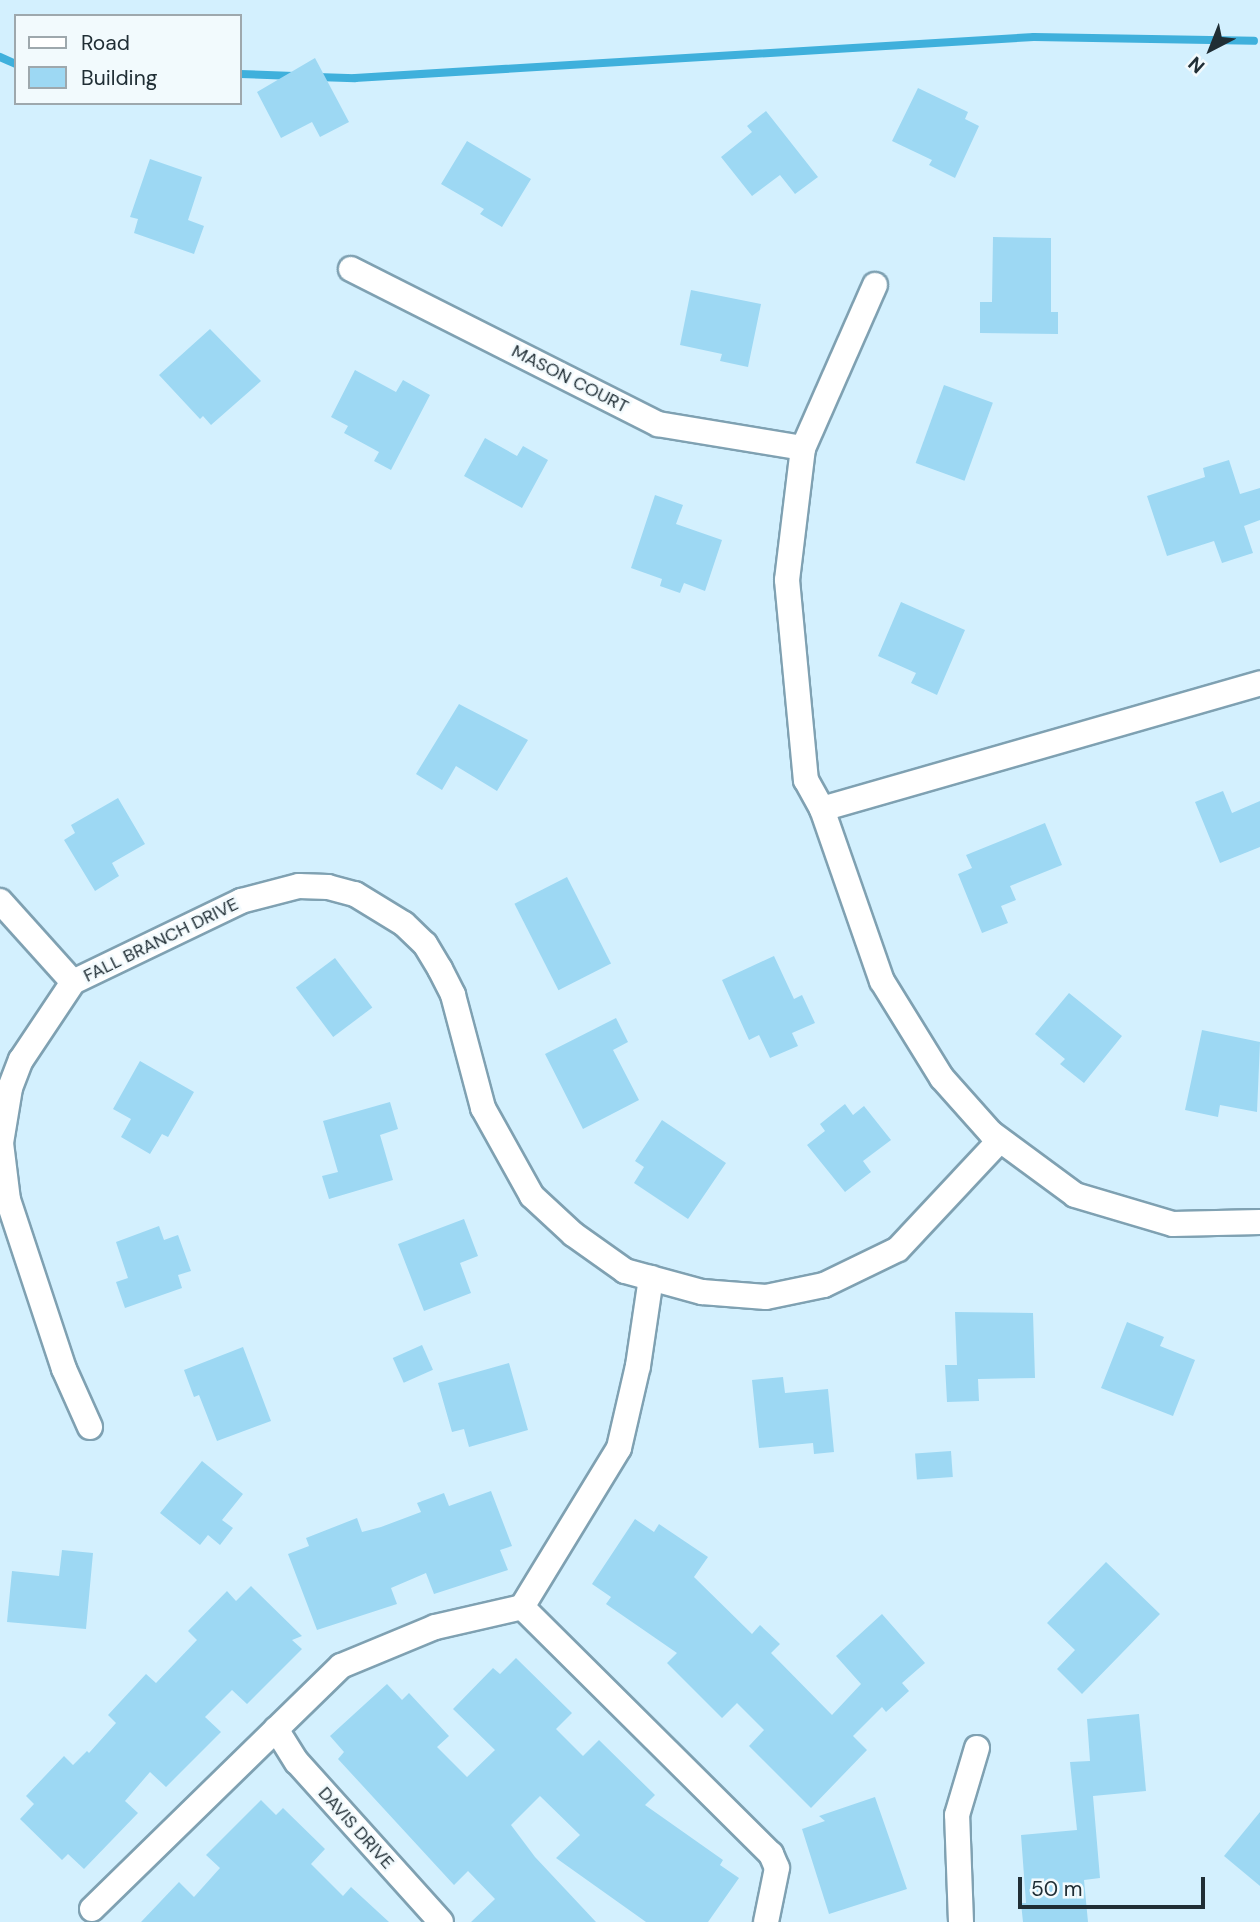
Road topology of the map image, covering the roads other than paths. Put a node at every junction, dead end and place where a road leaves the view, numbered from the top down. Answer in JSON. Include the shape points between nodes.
{"nodes":[{"id":1,"x":351,"y":269,"type":"dead end"},
{"id":2,"x":875,"y":285,"type":"dead end"},
{"id":3,"x":803,"y":448,"type":"junction"},
{"id":4,"x":1260,"y":683,"type":"edge"},
{"id":5,"x":822,"y":809,"type":"junction"},
{"id":6,"x":0,"y":901,"type":"edge"},
{"id":7,"x":73,"y":982,"type":"junction"},
{"id":8,"x":1000,"y":1140,"type":"junction"},
{"id":9,"x":1260,"y":1222,"type":"edge"},
{"id":10,"x":652,"y":1278,"type":"junction"},
{"id":11,"x":90,"y":1427,"type":"dead end"},
{"id":12,"x":522,"y":1607,"type":"junction"},
{"id":13,"x":276,"y":1730,"type":"junction"},
{"id":14,"x":977,"y":1748,"type":"dead end"},
{"id":15,"x":92,"y":1909,"type":"dead end"},
{"id":16,"x":441,"y":1922,"type":"edge"},
{"id":17,"x":766,"y":1922,"type":"edge"},
{"id":18,"x":961,"y":1922,"type":"edge"}],
"edges":[{"from":1,"to":3,"type":"street","name":"MASON COURT","via":[[657,424]]},
{"from":2,"to":3,"type":"street"},
{"from":3,"to":5,"type":"street","via":[[787,580],[806,780]]},
{"from":4,"to":5,"type":"street"},
{"from":5,"to":8,"type":"street","via":[[882,981],[942,1078]]},
{"from":6,"to":7,"type":"street"},
{"from":7,"to":10,"type":"street","name":"FALL BRANCH DRIVE","via":[[241,901],[299,886],[355,894],[404,924],[425,944],[440,969],[453,995],[483,1108],[532,1196],[573,1234],[625,1271]]},
{"from":7,"to":11,"type":"street","name":"FALL BRANCH DRIVE","via":[[21,1060],[10,1088],[1,1143],[8,1200],[64,1369]]},
{"from":8,"to":9,"type":"street","via":[[1075,1195],[1172,1223]]},
{"from":8,"to":10,"type":"street","name":"FALL BRANCH DRIVE","via":[[898,1249],[824,1285],[766,1297],[702,1293]]},
{"from":10,"to":12,"type":"street","via":[[619,1448]]},
{"from":12,"to":13,"type":"street","via":[[435,1627],[341,1666]]},
{"from":12,"to":17,"type":"street","via":[[771,1854],[777,1868]]},
{"from":13,"to":15,"type":"street"},
{"from":13,"to":16,"type":"street","name":"DAVIS DRIVE","via":[[296,1762]]},
{"from":14,"to":18,"type":"street","via":[[957,1815]]}]}
